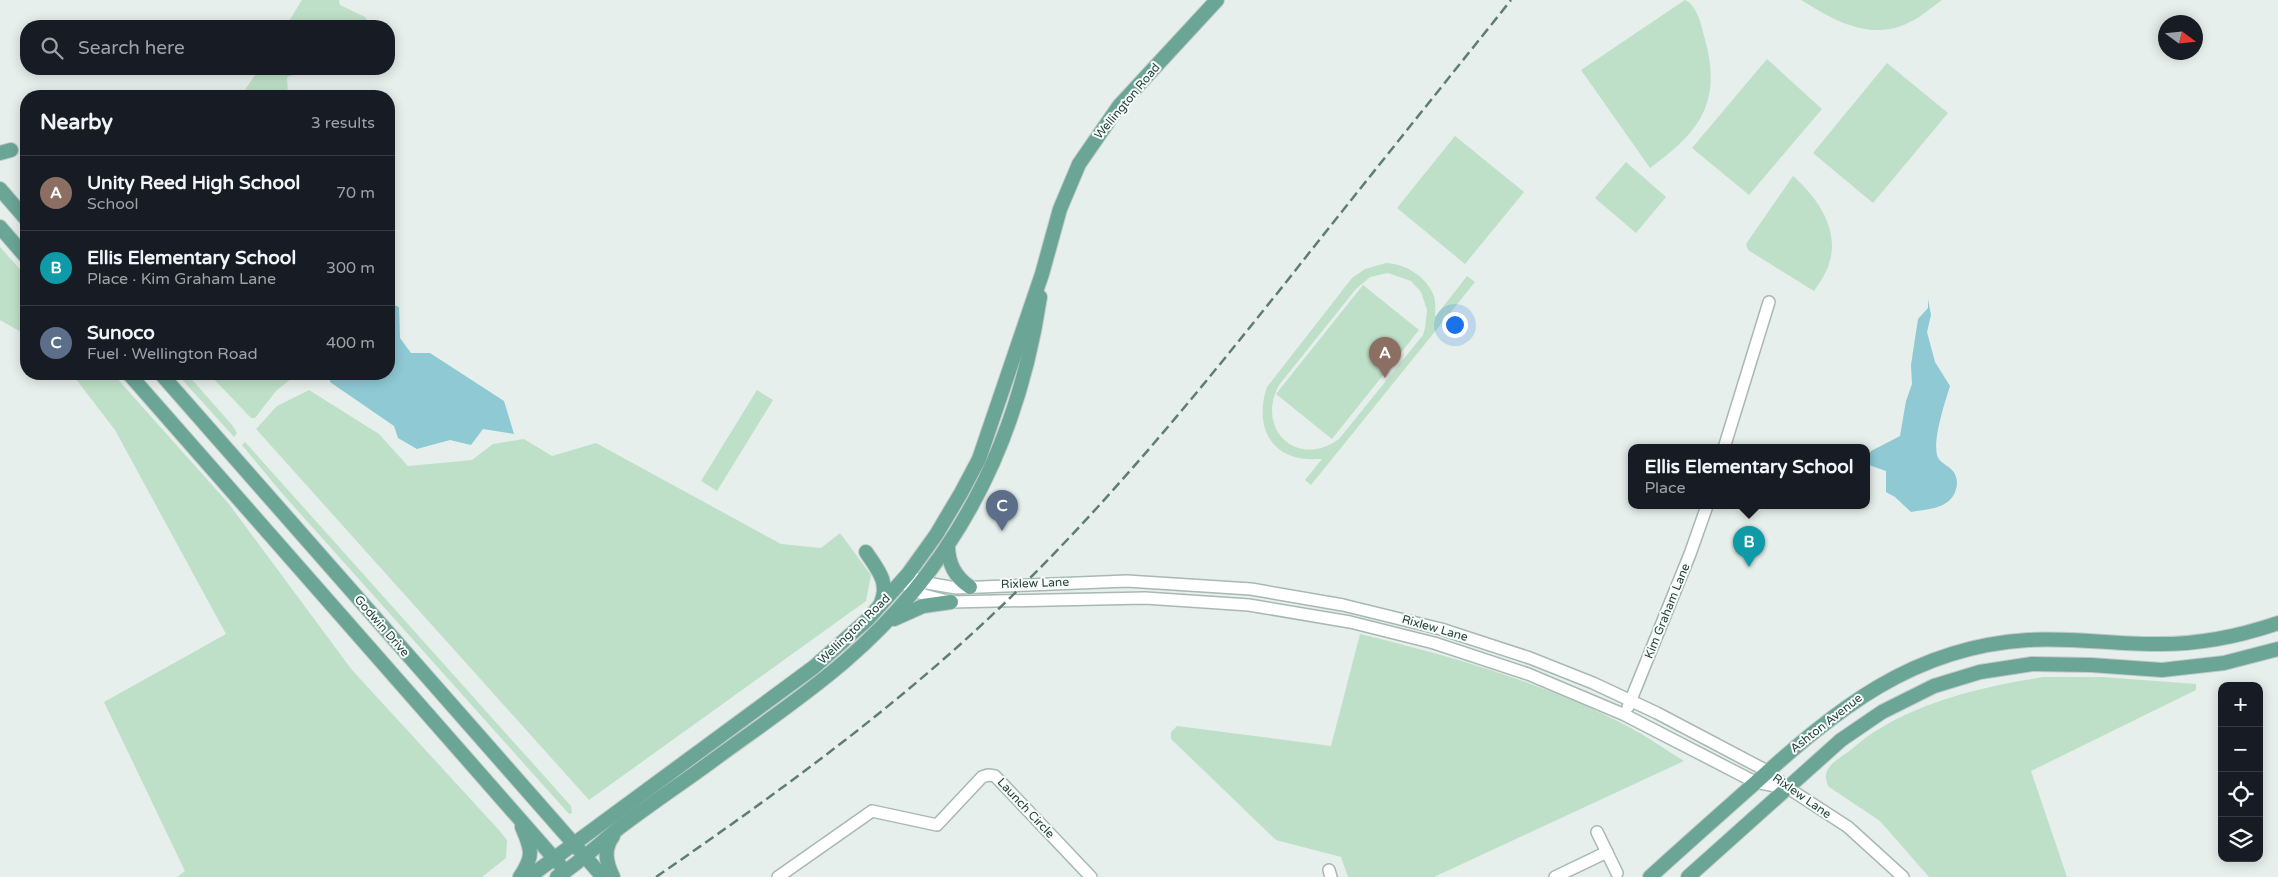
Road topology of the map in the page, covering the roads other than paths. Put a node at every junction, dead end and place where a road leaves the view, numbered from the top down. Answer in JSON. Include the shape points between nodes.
{"nodes":[{"id":1,"x":1217,"y":0,"type":"edge"},
{"id":2,"x":0,"y":189,"type":"edge"},
{"id":3,"x":20,"y":212,"type":"edge"},
{"id":4,"x":0,"y":227,"type":"edge"},
{"id":5,"x":20,"y":250,"type":"edge"},
{"id":6,"x":1042,"y":274,"type":"junction"},
{"id":7,"x":1769,"y":302,"type":"dead end"},
{"id":8,"x":134,"y":380,"type":"edge"},
{"id":9,"x":166,"y":380,"type":"edge"},
{"id":10,"x":1725,"y":444,"type":"edge"},
{"id":11,"x":1706,"y":509,"type":"edge"},
{"id":12,"x":948,"y":546,"type":"junction"},
{"id":13,"x":866,"y":552,"type":"dead end"},
{"id":14,"x":904,"y":578,"type":"junction"},
{"id":15,"x":918,"y":586,"type":"junction"},
{"id":16,"x":970,"y":587,"type":"junction"},
{"id":17,"x":951,"y":602,"type":"junction"},
{"id":18,"x":879,"y":606,"type":"junction"},
{"id":19,"x":2278,"y":623,"type":"edge"},
{"id":20,"x":878,"y":631,"type":"junction"},
{"id":21,"x":2278,"y":649,"type":"edge"},
{"id":22,"x":1630,"y":700,"type":"junction"},
{"id":23,"x":1625,"y":715,"type":"junction"},
{"id":24,"x":1767,"y":771,"type":"junction"},
{"id":25,"x":1755,"y":782,"type":"junction"},
{"id":26,"x":1788,"y":788,"type":"junction"},
{"id":27,"x":518,"y":817,"type":"junction"},
{"id":28,"x":620,"y":827,"type":"junction"},
{"id":29,"x":1597,"y":832,"type":"dead end"},
{"id":30,"x":574,"y":844,"type":"junction"},
{"id":31,"x":1607,"y":852,"type":"junction"},
{"id":32,"x":585,"y":856,"type":"junction"},
{"id":33,"x":555,"y":859,"type":"junction"},
{"id":34,"x":1616,"y":873,"type":"dead end"},
{"id":35,"x":565,"y":875,"type":"edge"},
{"id":36,"x":520,"y":877,"type":"edge"},
{"id":37,"x":529,"y":877,"type":"edge"},
{"id":38,"x":603,"y":877,"type":"edge"},
{"id":39,"x":613,"y":877,"type":"edge"},
{"id":40,"x":778,"y":877,"type":"edge"},
{"id":41,"x":1091,"y":877,"type":"edge"},
{"id":42,"x":1554,"y":877,"type":"edge"},
{"id":43,"x":1650,"y":877,"type":"edge"},
{"id":44,"x":1688,"y":877,"type":"edge"},
{"id":45,"x":1902,"y":877,"type":"edge"}],
"edges":[{"from":1,"to":6,"type":"main road","name":"Wellington Road","via":[[1119,106],[1092,142],[1068,186]]},
{"from":2,"to":3,"type":"main road"},
{"from":4,"to":5,"type":"main road"},
{"from":6,"to":12,"type":"main road","name":"Wellington Road","via":[[1035,328],[1014,411],[983,486]]},
{"from":6,"to":14,"type":"main road","name":"Wellington Road","via":[[978,459],[962,493]]},
{"from":7,"to":10,"type":"street"},
{"from":8,"to":27,"type":"main road","name":"Godwin Drive"},
{"from":9,"to":30,"type":"main road","name":"Godwin Drive"},
{"from":11,"to":22,"type":"street","name":"Kim Graham Lane"},
{"from":12,"to":15,"type":"main road","name":"Wellington Road"},
{"from":12,"to":16,"type":"main road","via":[[954,571]]},
{"from":13,"to":18,"type":"main road","via":[[884,581],[884,596]]},
{"from":14,"to":15,"type":"street","name":"Rixlew Lane"},
{"from":14,"to":18,"type":"main road","name":"Wellington Road"},
{"from":15,"to":16,"type":"street","name":"Rixlew Lane"},
{"from":15,"to":17,"type":"street","name":"Rixlew Lane"},
{"from":15,"to":20,"type":"main road","name":"Wellington Road"},
{"from":16,"to":22,"type":"street","name":"Rixlew Lane","via":[[1127,581],[1205,585],[1295,596],[1373,611],[1474,639],[1530,658]]},
{"from":17,"to":20,"type":"main road","via":[[908,612]]},
{"from":17,"to":23,"type":"street","name":"Rixlew Lane","via":[[1121,597],[1249,605],[1304,613],[1390,631],[1482,658]]},
{"from":18,"to":30,"type":"main road","name":"Wellington Road","via":[[814,667]]},
{"from":19,"to":24,"type":"main road","name":"Ashton Avenue","via":[[2234,636],[2188,643],[2026,640],[1945,656],[1863,694]]},
{"from":20,"to":28,"type":"main road","name":"Wellington Road","via":[[828,676]]},
{"from":21,"to":26,"type":"main road","name":"Ashton Avenue","via":[[2192,668],[2032,664],[1964,677],[1908,698],[1869,720],[1820,757]]},
{"from":22,"to":23,"type":"street","name":"Kim Graham Lane"},
{"from":22,"to":24,"type":"street","name":"Rixlew Lane"},
{"from":23,"to":25,"type":"street","name":"Rixlew Lane"},
{"from":24,"to":25,"type":"main road","name":"Ashton Avenue"},
{"from":24,"to":26,"type":"street","name":"Rixlew Lane"},
{"from":25,"to":26,"type":"street","name":"Rixlew Lane"},
{"from":25,"to":43,"type":"main road","name":"Ashton Avenue"},
{"from":26,"to":44,"type":"main road","name":"Ashton Avenue"},
{"from":26,"to":45,"type":"street","name":"Rixlew Lane","via":[[1848,827]]},
{"from":27,"to":33,"type":"main road","name":"Godwin Drive"},
{"from":27,"to":36,"type":"main road","via":[[531,854],[530,862]]},
{"from":28,"to":32,"type":"main road","name":"Wellington Road"},
{"from":28,"to":39,"type":"main road","via":[[606,851]]},
{"from":29,"to":31,"type":"street"},
{"from":30,"to":32,"type":"main road","name":"Godwin Drive"},
{"from":30,"to":33,"type":"main road","name":"Wellington Road"},
{"from":31,"to":34,"type":"street"},
{"from":31,"to":42,"type":"street"},
{"from":32,"to":35,"type":"main road","name":"Wellington Road"},
{"from":32,"to":38,"type":"main road","name":"Godwin Drive"},
{"from":33,"to":35,"type":"main road","name":"Godwin Drive"},
{"from":33,"to":37,"type":"main road","name":"Wellington Road"},
{"from":40,"to":41,"type":"street","name":"Launch Circle","via":[[872,811],[937,825],[982,777],[988,775],[995,776]]}]}
